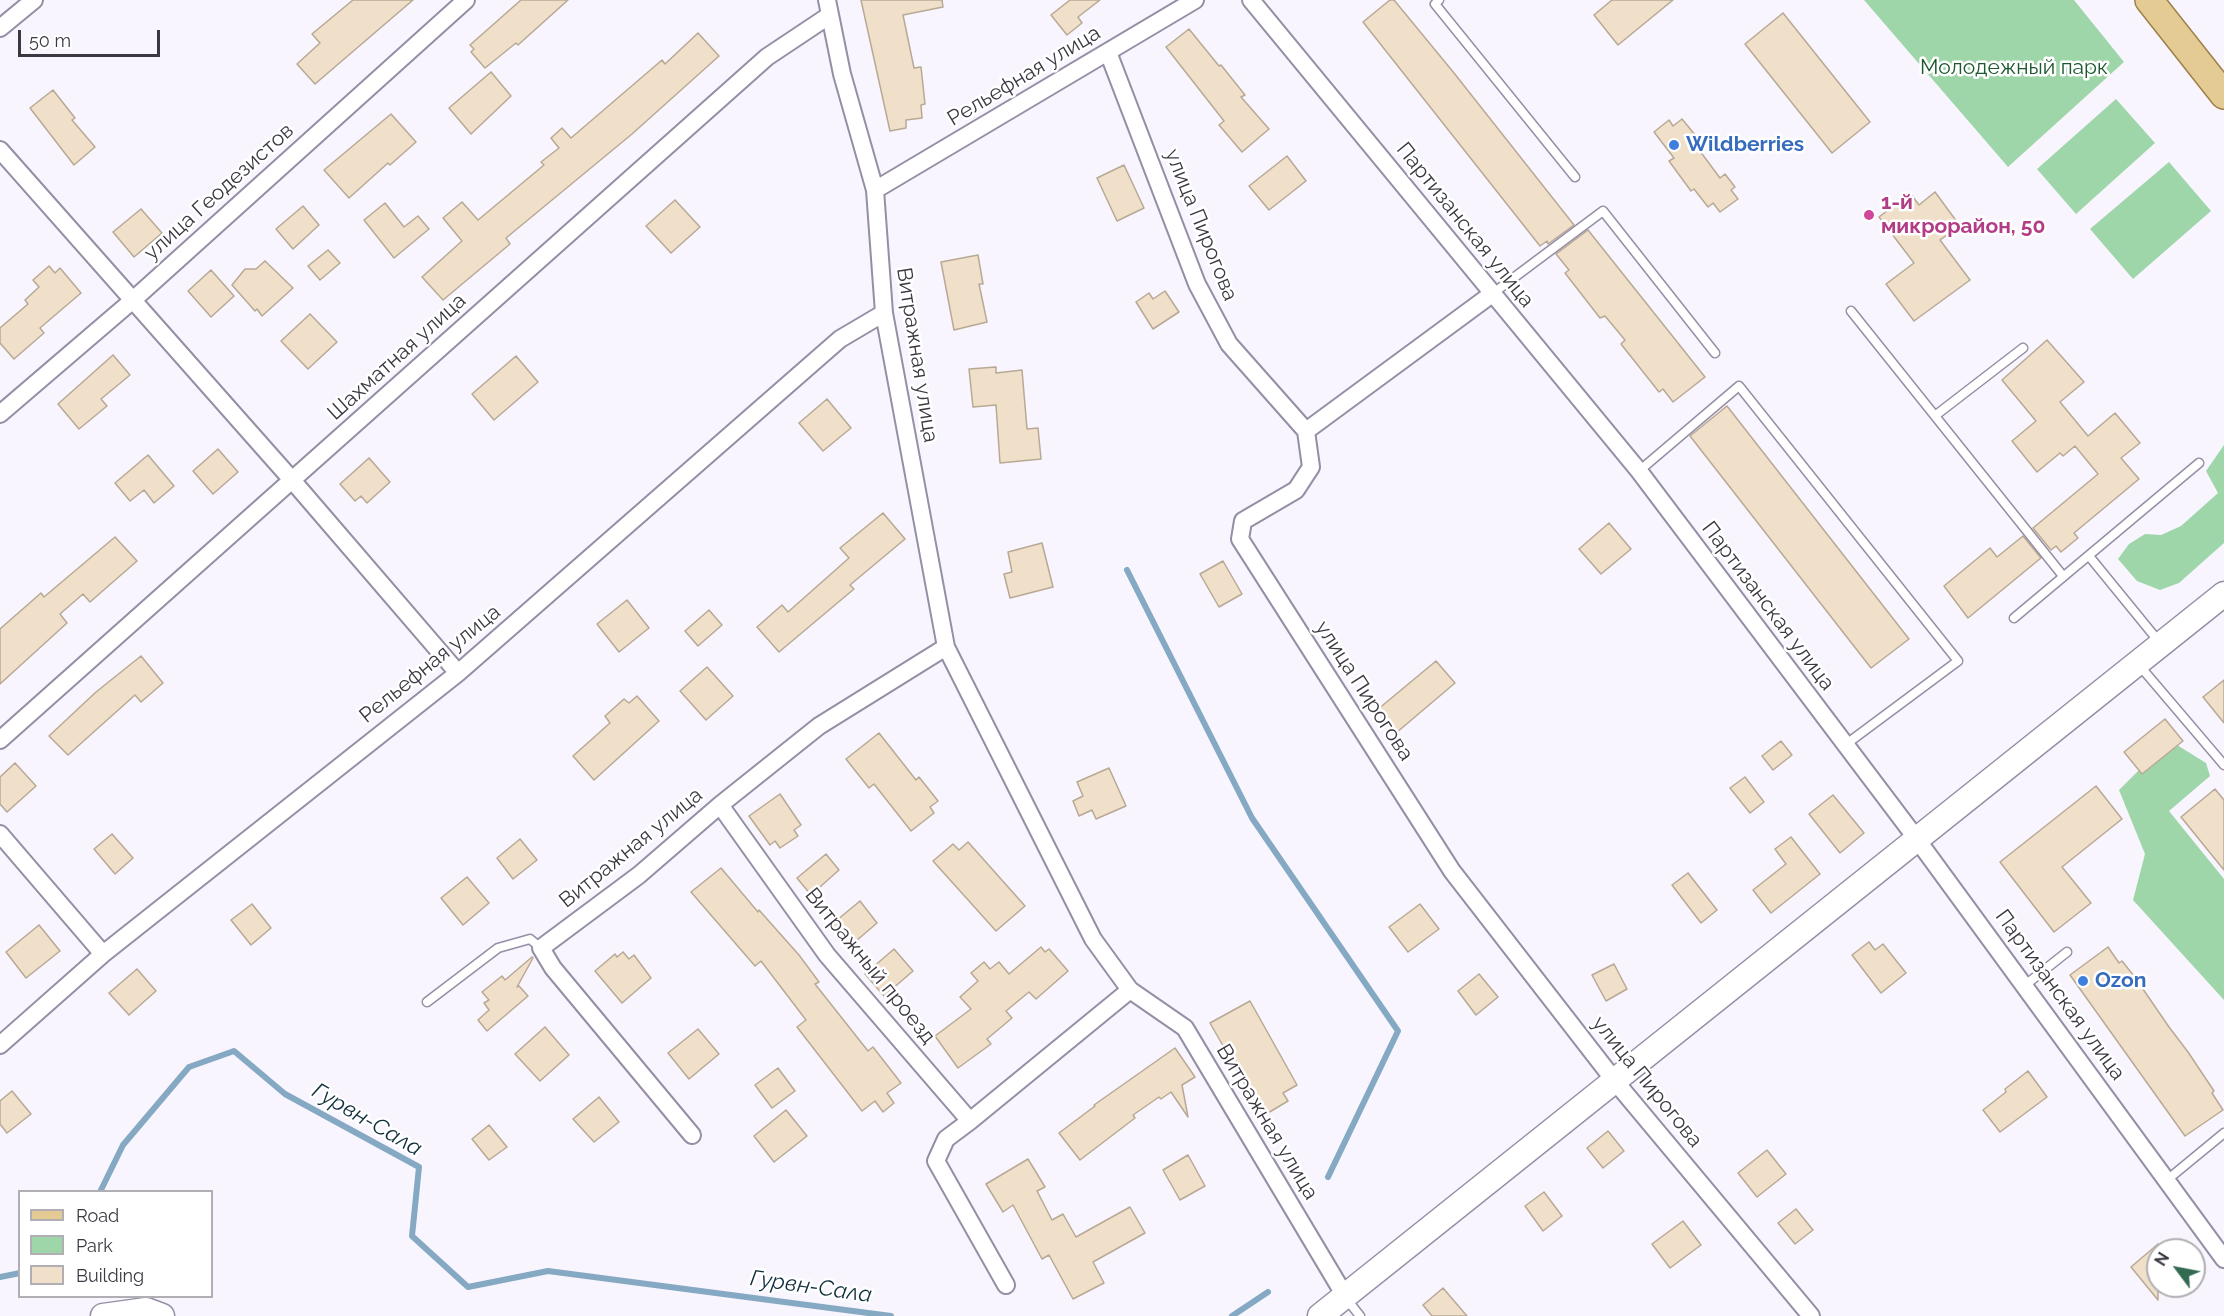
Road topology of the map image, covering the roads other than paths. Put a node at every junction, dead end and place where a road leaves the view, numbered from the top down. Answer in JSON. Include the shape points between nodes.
{"nodes":[{"id":1,"x":34,"y":0,"type":"edge"},
{"id":2,"x":466,"y":0,"type":"edge"},
{"id":3,"x":1195,"y":0,"type":"edge"},
{"id":4,"x":1251,"y":0,"type":"edge"},
{"id":5,"x":1439,"y":0,"type":"edge"},
{"id":6,"x":2149,"y":0,"type":"edge"},
{"id":7,"x":828,"y":8,"type":"edge"},
{"id":8,"x":0,"y":28,"type":"edge"},
{"id":9,"x":1108,"y":52,"type":"junction"},
{"id":10,"x":2224,"y":95,"type":"edge"},
{"id":11,"x":0,"y":150,"type":"edge"},
{"id":12,"x":1575,"y":177,"type":"dead end"},
{"id":13,"x":875,"y":190,"type":"junction"},
{"id":14,"x":1492,"y":294,"type":"junction"},
{"id":15,"x":133,"y":300,"type":"junction"},
{"id":16,"x":1851,"y":311,"type":"dead end"},
{"id":17,"x":884,"y":314,"type":"junction"},
{"id":18,"x":2023,"y":348,"type":"dead end"},
{"id":19,"x":1715,"y":353,"type":"dead end"},
{"id":20,"x":0,"y":414,"type":"edge"},
{"id":21,"x":1936,"y":415,"type":"junction"},
{"id":22,"x":1306,"y":431,"type":"junction"},
{"id":23,"x":2199,"y":463,"type":"dead end"},
{"id":24,"x":1639,"y":471,"type":"junction"},
{"id":25,"x":292,"y":480,"type":"junction"},
{"id":26,"x":2089,"y":556,"type":"junction"},
{"id":27,"x":2063,"y":576,"type":"junction"},
{"id":28,"x":2224,"y":594,"type":"edge"},
{"id":29,"x":2014,"y":618,"type":"dead end"},
{"id":30,"x":2160,"y":644,"type":"junction"},
{"id":31,"x":946,"y":647,"type":"junction"},
{"id":32,"x":2137,"y":662,"type":"junction"},
{"id":33,"x":458,"y":673,"type":"junction"},
{"id":34,"x":0,"y":740,"type":"edge"},
{"id":35,"x":1845,"y":745,"type":"junction"},
{"id":36,"x":2224,"y":765,"type":"edge"},
{"id":37,"x":720,"y":805,"type":"junction"},
{"id":38,"x":0,"y":834,"type":"edge"},
{"id":39,"x":1916,"y":838,"type":"junction"},
{"id":40,"x":541,"y":948,"type":"junction"},
{"id":41,"x":2067,"y":952,"type":"dead end"},
{"id":42,"x":103,"y":954,"type":"junction"},
{"id":43,"x":2025,"y":986,"type":"junction"},
{"id":44,"x":1130,"y":990,"type":"junction"},
{"id":45,"x":427,"y":1002,"type":"dead end"},
{"id":46,"x":0,"y":1045,"type":"edge"},
{"id":47,"x":1614,"y":1080,"type":"junction"},
{"id":48,"x":970,"y":1121,"type":"junction"},
{"id":49,"x":2224,"y":1133,"type":"edge"},
{"id":50,"x":692,"y":1135,"type":"dead end"},
{"id":51,"x":2167,"y":1180,"type":"junction"},
{"id":52,"x":2224,"y":1259,"type":"edge"},
{"id":53,"x":1006,"y":1285,"type":"dead end"},
{"id":54,"x":1345,"y":1296,"type":"junction"},
{"id":55,"x":103,"y":1316,"type":"edge"},
{"id":56,"x":162,"y":1316,"type":"edge"},
{"id":57,"x":1320,"y":1316,"type":"edge"},
{"id":58,"x":1360,"y":1316,"type":"edge"},
{"id":59,"x":1811,"y":1316,"type":"edge"}],
"edges":[{"from":1,"to":8,"type":"street"},
{"from":2,"to":15,"type":"street","name":"улица Геодезистов"},
{"from":3,"to":9,"type":"street","name":"Рельефная улица"},
{"from":4,"to":14,"type":"street","name":"Партизанская улица"},
{"from":5,"to":12,"type":"lane","via":[[1435,4]]},
{"from":6,"to":10,"type":"main road"},
{"from":7,"to":13,"type":"street","name":"Витражная улица"},
{"from":7,"to":25,"type":"street","name":"Шахматная улица","via":[[767,57]]},
{"from":9,"to":13,"type":"street","name":"Рельефная улица"},
{"from":9,"to":22,"type":"street","name":"улица Пирогова","via":[[1197,284],[1228,344]]},
{"from":11,"to":15,"type":"street"},
{"from":13,"to":17,"type":"street","name":"Витражная улица"},
{"from":14,"to":19,"type":"lane","via":[[1603,211]]},
{"from":14,"to":22,"type":"street"},
{"from":14,"to":24,"type":"street","name":"Партизанская улица"},
{"from":15,"to":20,"type":"street","name":"улица Геодезистов"},
{"from":15,"to":25,"type":"street"},
{"from":16,"to":21,"type":"lane"},
{"from":17,"to":31,"type":"street","name":"Витражная улица"},
{"from":17,"to":33,"type":"street","name":"Рельефная улица","via":[[840,339]]},
{"from":18,"to":21,"type":"lane"},
{"from":21,"to":27,"type":"lane"},
{"from":22,"to":47,"type":"street","name":"улица Пирогова","via":[[1311,468],[1296,490],[1243,521],[1240,539],[1452,871]]},
{"from":23,"to":26,"type":"lane"},
{"from":24,"to":35,"type":"street","name":"Партизанская улица"},
{"from":24,"to":35,"type":"lane","via":[[1738,386],[1958,661]]},
{"from":25,"to":33,"type":"street"},
{"from":25,"to":34,"type":"street","name":"Шахматная улица"},
{"from":26,"to":27,"type":"lane"},
{"from":26,"to":30,"type":"lane"},
{"from":27,"to":29,"type":"lane"},
{"from":28,"to":30,"type":"main road"},
{"from":30,"to":32,"type":"main road"},
{"from":31,"to":37,"type":"street","name":"Витражная улица","via":[[819,726]]},
{"from":31,"to":44,"type":"street","name":"Витражная улица","via":[[1094,939]]},
{"from":32,"to":36,"type":"lane"},
{"from":32,"to":39,"type":"main road"},
{"from":33,"to":42,"type":"street","name":"Рельефная улица"},
{"from":35,"to":39,"type":"street","name":"Партизанская улица"},
{"from":37,"to":40,"type":"street","name":"Витражная улица","via":[[639,875]]},
{"from":37,"to":48,"type":"street","name":"Витражный проезд","via":[[827,955]]},
{"from":38,"to":42,"type":"street"},
{"from":39,"to":43,"type":"street","name":"Партизанская улица"},
{"from":39,"to":47,"type":"main road"},
{"from":40,"to":45,"type":"lane","via":[[530,939],[498,948]]},
{"from":40,"to":50,"type":"street","via":[[553,968]]},
{"from":41,"to":43,"type":"lane"},
{"from":42,"to":46,"type":"street","name":"Рельефная улица"},
{"from":43,"to":51,"type":"street","name":"Партизанская улица"},
{"from":44,"to":48,"type":"street"},
{"from":44,"to":54,"type":"street","name":"Витражная улица","via":[[1185,1028]]},
{"from":47,"to":54,"type":"main road"},
{"from":47,"to":59,"type":"street","name":"улица Пирогова"},
{"from":48,"to":53,"type":"street","via":[[946,1138],[936,1161]]},
{"from":49,"to":51,"type":"lane"},
{"from":51,"to":52,"type":"street","name":"Партизанская улица"},
{"from":54,"to":57,"type":"main road"},
{"from":54,"to":58,"type":"lane"},
{"from":55,"to":56,"type":"main road","via":[[146,1310]]}]}
